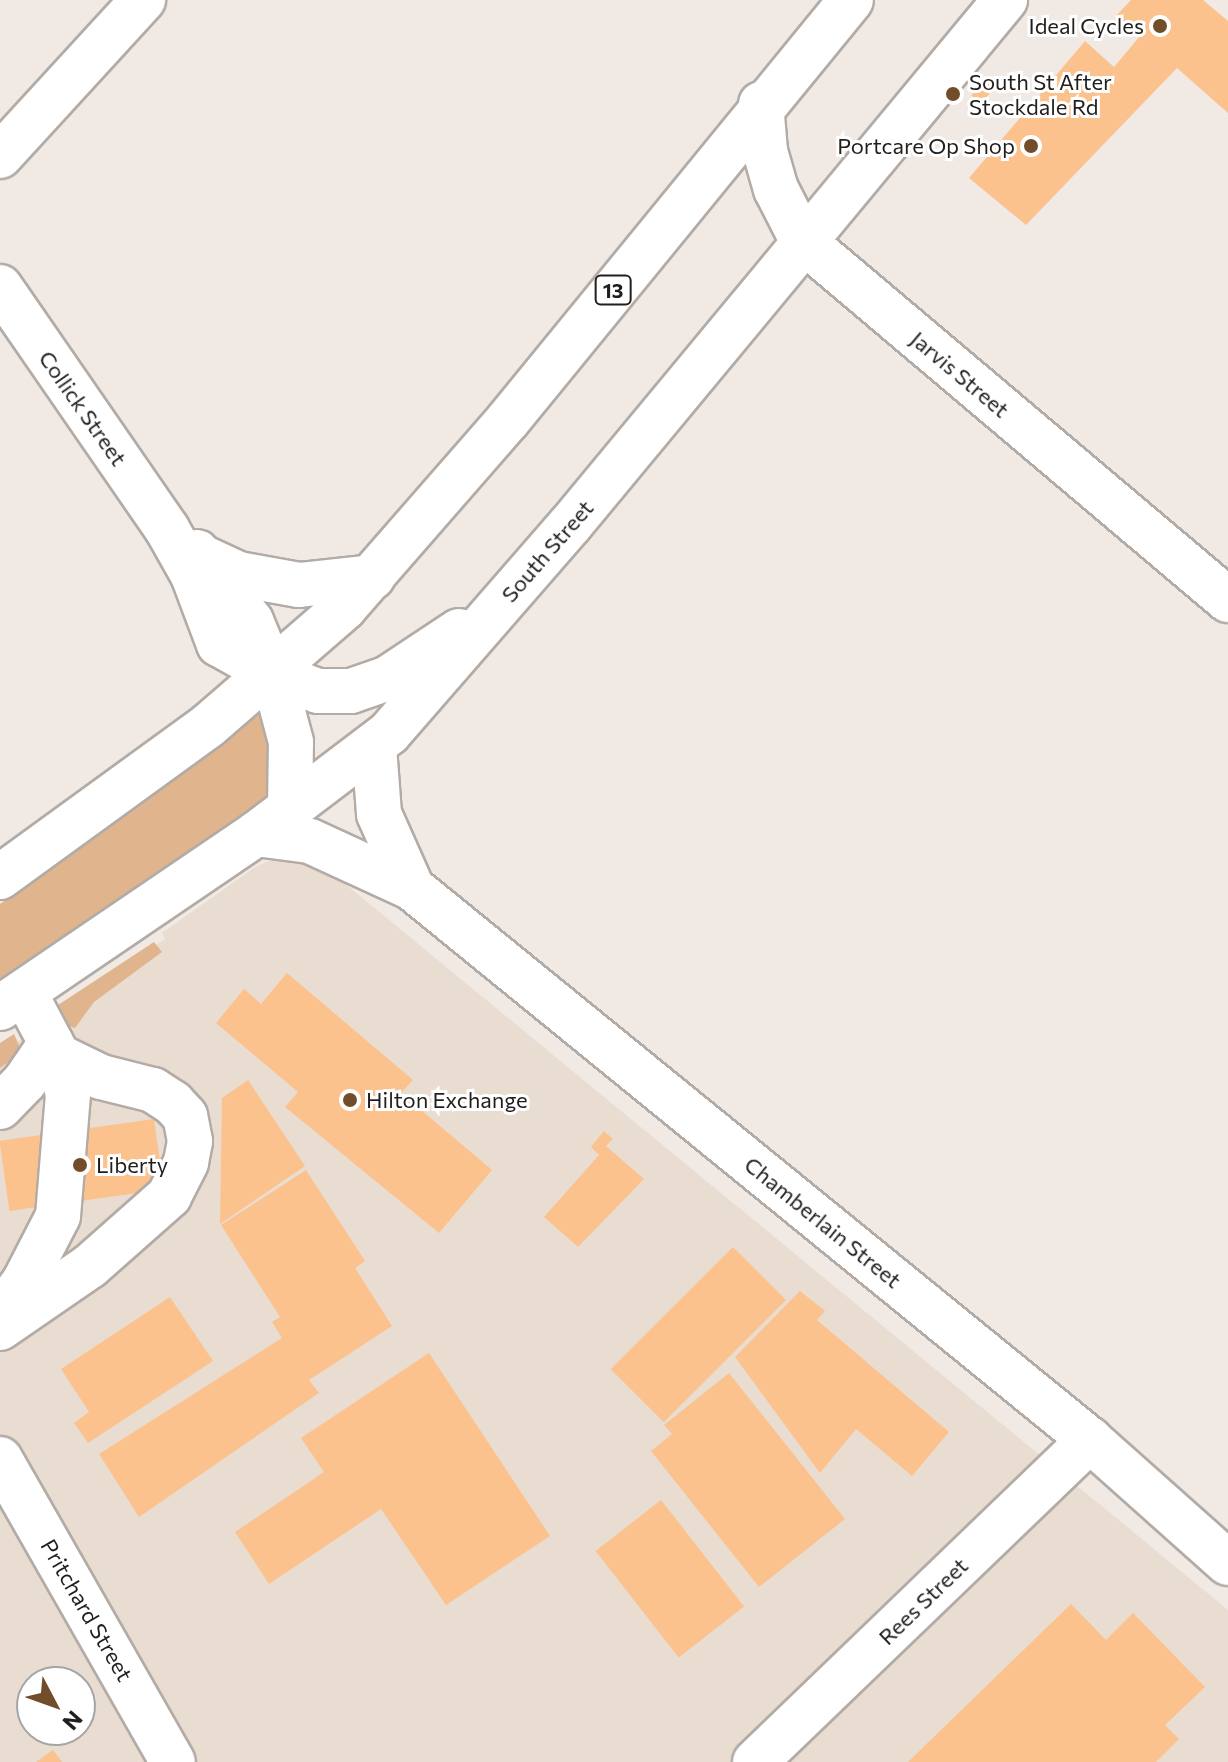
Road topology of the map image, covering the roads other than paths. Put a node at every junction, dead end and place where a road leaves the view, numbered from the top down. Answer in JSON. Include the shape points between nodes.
{"nodes":[{"id":1,"x":143,"y":0,"type":"edge"},
{"id":2,"x":851,"y":0,"type":"edge"},
{"id":3,"x":1005,"y":0,"type":"edge"},
{"id":4,"x":761,"y":104,"type":"junction"},
{"id":5,"x":0,"y":156,"type":"edge"},
{"id":6,"x":802,"y":240,"type":"junction"},
{"id":7,"x":0,"y":287,"type":"edge"},
{"id":8,"x":167,"y":529,"type":"junction"},
{"id":9,"x":206,"y":559,"type":"junction"},
{"id":10,"x":373,"y":577,"type":"junction"},
{"id":11,"x":1228,"y":600,"type":"edge"},
{"id":12,"x":504,"y":601,"type":"junction"},
{"id":13,"x":273,"y":674,"type":"junction"},
{"id":14,"x":374,"y":747,"type":"junction"},
{"id":15,"x":290,"y":809,"type":"junction"},
{"id":16,"x":256,"y":834,"type":"junction"},
{"id":17,"x":0,"y":877,"type":"edge"},
{"id":18,"x":412,"y":888,"type":"junction"},
{"id":19,"x":12,"y":1000,"type":"edge"},
{"id":20,"x":54,"y":1050,"type":"junction"},
{"id":21,"x":0,"y":1107,"type":"edge"},
{"id":22,"x":8,"y":1288,"type":"edge"},
{"id":23,"x":0,"y":1328,"type":"edge"},
{"id":24,"x":1090,"y":1440,"type":"junction"},
{"id":25,"x":0,"y":1459,"type":"edge"},
{"id":26,"x":1228,"y":1563,"type":"edge"},
{"id":27,"x":173,"y":1762,"type":"edge"},
{"id":28,"x":755,"y":1762,"type":"edge"}],
"edges":[{"from":1,"to":5,"type":"street"},
{"from":2,"to":4,"type":"street","number":"13"},
{"from":3,"to":6,"type":"street","name":"South Street"},
{"from":4,"to":6,"type":"street","name":"Jarvis Street","via":[[776,189]]},
{"from":4,"to":10,"type":"street","number":"13","via":[[508,420]]},
{"from":6,"to":11,"type":"street","name":"Jarvis Street"},
{"from":6,"to":12,"type":"street","name":"South Street"},
{"from":7,"to":8,"type":"street","name":"Collick Street"},
{"from":8,"to":9,"type":"street","name":"Collick Street"},
{"from":8,"to":13,"type":"street","name":"Collick Street","via":[[193,575],[219,644]]},
{"from":9,"to":10,"type":"street","via":[[238,574],[299,585]]},
{"from":9,"to":13,"type":"street","name":"Collick Street","via":[[256,629]]},
{"from":10,"to":13,"type":"street","number":"13"},
{"from":12,"to":13,"type":"street","via":[[388,678],[351,691],[318,691]]},
{"from":12,"to":14,"type":"street","name":"South Street"},
{"from":13,"to":15,"type":"street","via":[[291,742]]},
{"from":13,"to":17,"type":"street","number":"13","via":[[93,814]]},
{"from":14,"to":15,"type":"street","name":"South Street"},
{"from":14,"to":18,"type":"street","name":"Chamberlain Street","via":[[379,814]]},
{"from":15,"to":16,"type":"street","name":"South Street"},
{"from":16,"to":18,"type":"street","name":"Chamberlain Street","via":[[310,841]]},
{"from":16,"to":19,"type":"street","name":"South Street"},
{"from":18,"to":24,"type":"street","name":"Chamberlain Street"},
{"from":19,"to":20,"type":"street"},
{"from":20,"to":21,"type":"street"},
{"from":20,"to":22,"type":"street","via":[[68,1094],[58,1216]]},
{"from":20,"to":23,"type":"street","via":[[101,1077],[153,1090],[173,1103],[185,1116],[190,1141],[186,1162],[169,1196],[90,1266]]},
{"from":24,"to":26,"type":"street","name":"Chamberlain Street"},
{"from":24,"to":28,"type":"street","name":"Rees Street"},
{"from":25,"to":27,"type":"street","name":"Pritchard Street"}]}
